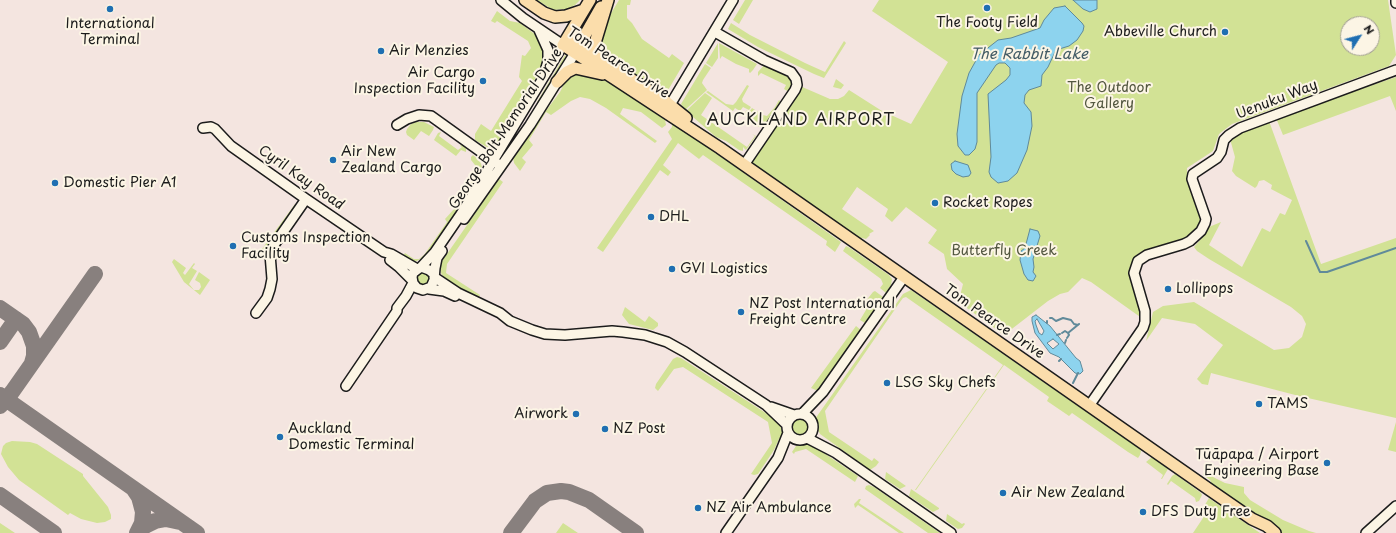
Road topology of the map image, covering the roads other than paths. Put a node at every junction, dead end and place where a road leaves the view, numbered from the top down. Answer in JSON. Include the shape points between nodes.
{"nodes":[{"id":1,"x":501,"y":0,"type":"edge"},
{"id":2,"x":525,"y":0,"type":"edge"},
{"id":3,"x":607,"y":0,"type":"edge"},
{"id":4,"x":733,"y":0,"type":"edge"},
{"id":5,"x":587,"y":5,"type":"edge"},
{"id":6,"x":538,"y":28,"type":"junction"},
{"id":7,"x":715,"y":32,"type":"junction"},
{"id":8,"x":566,"y":42,"type":"junction"},
{"id":9,"x":577,"y":49,"type":"junction"},
{"id":10,"x":600,"y":59,"type":"junction"},
{"id":11,"x":1396,"y":70,"type":"edge"},
{"id":12,"x":614,"y":78,"type":"junction"},
{"id":13,"x":542,"y":81,"type":"junction"},
{"id":14,"x":557,"y":82,"type":"junction"},
{"id":15,"x":670,"y":105,"type":"junction"},
{"id":16,"x":397,"y":125,"type":"dead end"},
{"id":17,"x":204,"y":128,"type":"dead end"},
{"id":18,"x":720,"y":148,"type":"junction"},
{"id":19,"x":494,"y":160,"type":"junction"},
{"id":20,"x":744,"y":165,"type":"junction"},
{"id":21,"x":502,"y":166,"type":"junction"},
{"id":22,"x":306,"y":199,"type":"junction"},
{"id":23,"x":384,"y":252,"type":"junction"},
{"id":24,"x":419,"y":268,"type":"junction"},
{"id":25,"x":434,"y":276,"type":"junction"},
{"id":26,"x":904,"y":277,"type":"junction"},
{"id":27,"x":412,"y":282,"type":"junction"},
{"id":28,"x":426,"y":290,"type":"junction"},
{"id":29,"x":397,"y":311,"type":"junction"},
{"id":30,"x":256,"y":313,"type":"dead end"},
{"id":31,"x":510,"y":321,"type":"junction"},
{"id":32,"x":346,"y":386,"type":"dead end"},
{"id":33,"x":823,"y":392,"type":"junction"},
{"id":34,"x":766,"y":405,"type":"junction"},
{"id":35,"x":1089,"y":406,"type":"junction"},
{"id":36,"x":798,"y":415,"type":"junction"},
{"id":37,"x":811,"y":420,"type":"junction"},
{"id":38,"x":788,"y":429,"type":"junction"},
{"id":39,"x":810,"y":434,"type":"junction"},
{"id":40,"x":797,"y":440,"type":"junction"},
{"id":41,"x":778,"y":458,"type":"junction"},
{"id":42,"x":1396,"y":506,"type":"edge"},
{"id":43,"x":1252,"y":519,"type":"junction"},
{"id":44,"x":726,"y":533,"type":"edge"},
{"id":45,"x":951,"y":533,"type":"edge"},
{"id":46,"x":1265,"y":533,"type":"edge"},
{"id":47,"x":1275,"y":533,"type":"edge"},
{"id":48,"x":1366,"y":533,"type":"edge"}],
"edges":[{"from":1,"to":6,"type":"street","name":"Tom Pearce Drive"},
{"from":2,"to":5,"type":"main road","via":[[555,17],[566,16]]},
{"from":3,"to":9,"type":"main road","name":"George Bolt Memorial Drive"},
{"from":3,"to":10,"type":"main road","via":[[595,43],[595,52]]},
{"from":4,"to":7,"type":"street"},
{"from":5,"to":8,"type":"main road","name":"George Bolt Memorial Drive"},
{"from":6,"to":8,"type":"street","name":"Tom Pearce Drive"},
{"from":6,"to":13,"type":"street","via":[[549,54]]},
{"from":7,"to":15,"type":"street"},
{"from":7,"to":20,"type":"street","via":[[791,72],[796,79],[795,90]]},
{"from":8,"to":9,"type":"main road","name":"Tom Pearce Drive"},
{"from":8,"to":13,"type":"street","name":"George Bolt Memorial Drive"},
{"from":9,"to":10,"type":"main road","name":"Tom Pearce Drive"},
{"from":9,"to":12,"type":"main road","name":"Tom Pearce Drive"},
{"from":9,"to":14,"type":"street","name":"George Bolt Memorial Drive"},
{"from":10,"to":15,"type":"main road","name":"Tom Pearce Drive"},
{"from":11,"to":35,"type":"street","name":"Uenuku Way","via":[[1240,128],[1224,140],[1217,158],[1193,174],[1192,179],[1206,219],[1201,231],[1184,244],[1146,255],[1138,261],[1134,273],[1145,311],[1143,328]]},
{"from":12,"to":14,"type":"main road","via":[[575,68]]},
{"from":12,"to":18,"type":"main road","name":"Tom Pearce Drive"},
{"from":13,"to":19,"type":"street","name":"George Bolt Memorial Drive"},
{"from":14,"to":21,"type":"street","name":"George Bolt Memorial Drive"},
{"from":15,"to":18,"type":"main road","name":"Tom Pearce Drive"},
{"from":16,"to":19,"type":"street","via":[[419,115],[431,116]]},
{"from":17,"to":22,"type":"street","name":"Cyril Kay Road","via":[[215,129],[231,146]]},
{"from":18,"to":20,"type":"main road","name":"Tom Pearce Drive"},
{"from":19,"to":21,"type":"street"},
{"from":19,"to":24,"type":"street","name":"George Bolt Memorial Drive","via":[[439,247]]},
{"from":20,"to":26,"type":"main road","name":"Tom Pearce Drive"},
{"from":21,"to":25,"type":"street","name":"George Bolt Memorial Drive","via":[[437,258]]},
{"from":22,"to":23,"type":"street","name":"Cyril Kay Road"},
{"from":22,"to":30,"type":"street","via":[[270,254],[270,289]]},
{"from":23,"to":24,"type":"street","name":"Cyril Kay Road"},
{"from":23,"to":27,"type":"street","name":"Cyril Kay Road"},
{"from":24,"to":25,"type":"street","via":[[430,270]]},
{"from":24,"to":27,"type":"street","via":[[413,273]]},
{"from":25,"to":28,"type":"street","via":[[434,283]]},
{"from":25,"to":31,"type":"street","via":[[454,291],[500,313]]},
{"from":26,"to":33,"type":"street"},
{"from":26,"to":35,"type":"main road","name":"Tom Pearce Drive"},
{"from":27,"to":28,"type":"street","via":[[417,288]]},
{"from":27,"to":29,"type":"street"},
{"from":28,"to":29,"type":"street"},
{"from":28,"to":31,"type":"street","via":[[449,293],[497,319]]},
{"from":29,"to":32,"type":"street"},
{"from":31,"to":34,"type":"street","via":[[545,334],[612,331],[645,335],[661,340],[685,352]]},
{"from":33,"to":36,"type":"street"},
{"from":33,"to":37,"type":"street"},
{"from":34,"to":36,"type":"street"},
{"from":34,"to":38,"type":"street"},
{"from":35,"to":43,"type":"main road","name":"Tom Pearce Drive"},
{"from":36,"to":37,"type":"street","via":[[807,416]]},
{"from":36,"to":38,"type":"street","via":[[789,420]]},
{"from":37,"to":39,"type":"street"},
{"from":38,"to":40,"type":"street","via":[[790,436]]},
{"from":38,"to":41,"type":"street"},
{"from":39,"to":40,"type":"street"},
{"from":39,"to":45,"type":"street"},
{"from":40,"to":41,"type":"street"},
{"from":41,"to":44,"type":"street"},
{"from":42,"to":48,"type":"street"},
{"from":43,"to":46,"type":"main road","name":"Tom Pearce Drive"},
{"from":43,"to":47,"type":"main road","name":"Tom Pearce Drive"}]}
